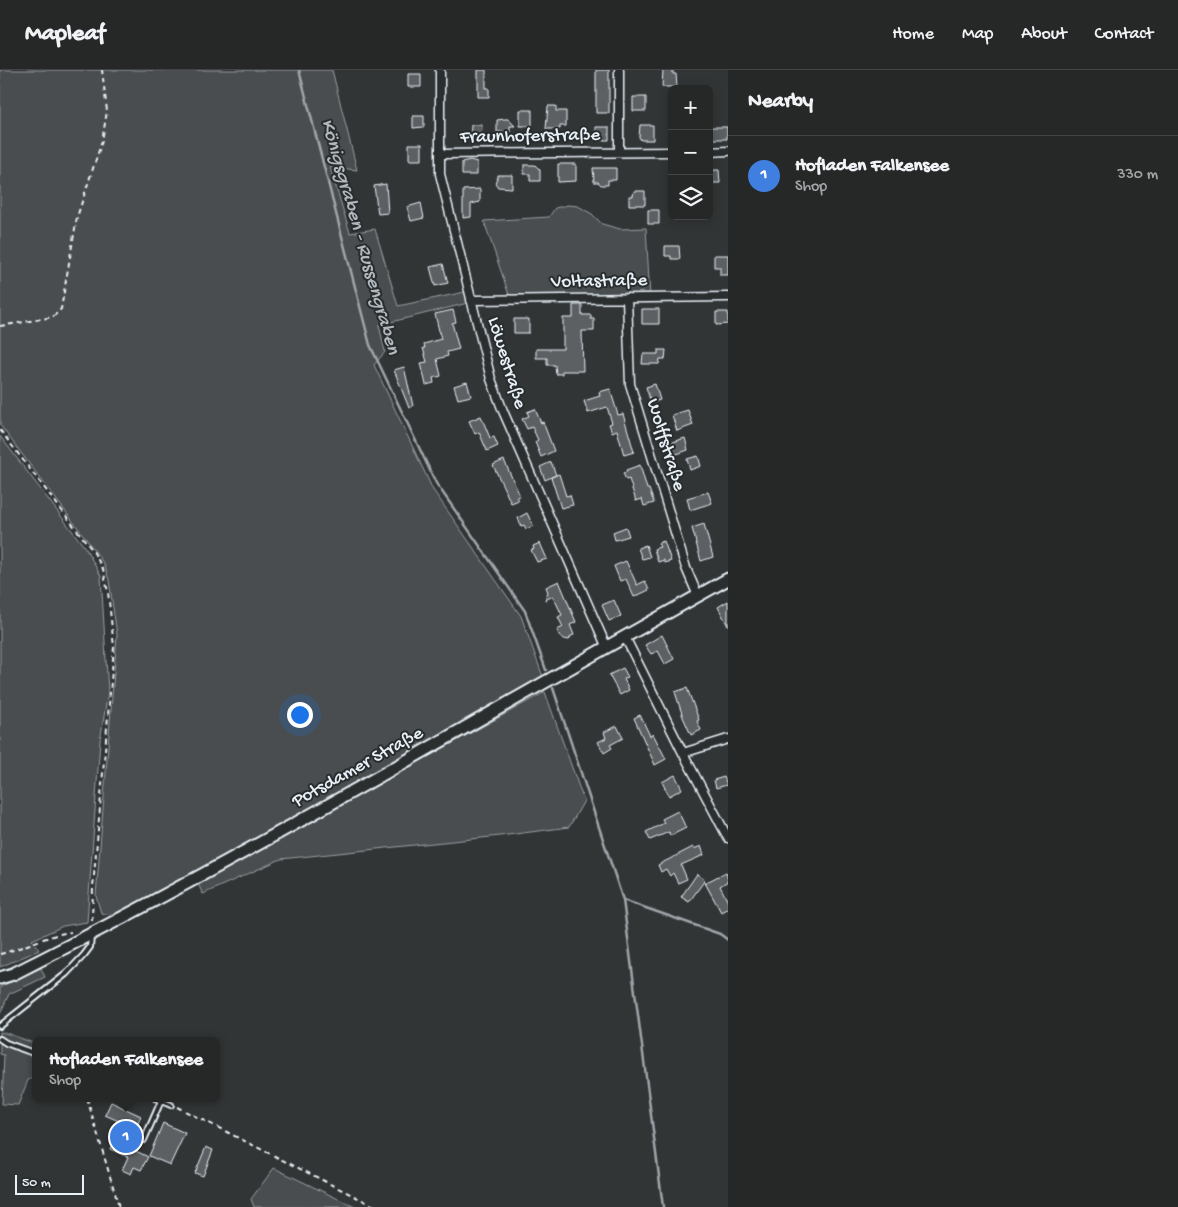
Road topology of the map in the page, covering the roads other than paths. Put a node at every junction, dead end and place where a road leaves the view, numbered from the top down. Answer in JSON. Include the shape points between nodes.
{"nodes":[{"id":1,"x":440,"y":70,"type":"edge"},
{"id":2,"x":619,"y":70,"type":"edge"},
{"id":3,"x":728,"y":151,"type":"edge"},
{"id":4,"x":619,"y":152,"type":"junction"},
{"id":5,"x":668,"y":152,"type":"edge"},
{"id":6,"x":713,"y":152,"type":"edge"},
{"id":7,"x":440,"y":154,"type":"junction"},
{"id":8,"x":728,"y":297,"type":"edge"},
{"id":9,"x":627,"y":298,"type":"junction"},
{"id":10,"x":471,"y":300,"type":"junction"},
{"id":11,"x":728,"y":580,"type":"edge"},
{"id":12,"x":698,"y":596,"type":"junction"},
{"id":13,"x":625,"y":637,"type":"junction"},
{"id":14,"x":607,"y":648,"type":"junction"},
{"id":15,"x":728,"y":739,"type":"edge"},
{"id":16,"x":683,"y":752,"type":"junction"},
{"id":17,"x":728,"y":838,"type":"edge"},
{"id":18,"x":91,"y":934,"type":"junction"},
{"id":19,"x":0,"y":978,"type":"edge"},
{"id":20,"x":0,"y":1026,"type":"edge"},
{"id":21,"x":0,"y":1040,"type":"edge"},
{"id":22,"x":32,"y":1052,"type":"edge"},
{"id":23,"x":160,"y":1102,"type":"edge"},
{"id":24,"x":165,"y":1102,"type":"edge"},
{"id":25,"x":172,"y":1105,"type":"road end"},
{"id":26,"x":144,"y":1140,"type":"dead end"}],
"edges":[{"from":1,"to":7,"type":"street","name":"Löwestraße"},
{"from":2,"to":4,"type":"street","name":"Fraunhoferstraße"},
{"from":3,"to":6,"type":"street"},
{"from":4,"to":5,"type":"street","name":"Fraunhoferstraße"},
{"from":4,"to":7,"type":"street","name":"Fraunhoferstraße"},
{"from":7,"to":10,"type":"street","name":"Löwestraße","via":[[440,174]]},
{"from":8,"to":9,"type":"street","name":"Voltastraße"},
{"from":9,"to":10,"type":"street","name":"Voltastraße"},
{"from":9,"to":12,"type":"street","name":"Wolffstraße","via":[[630,384],[686,568]]},
{"from":10,"to":14,"type":"street","name":"Löwestraße","via":[[491,379],[503,411]]},
{"from":11,"to":12,"type":"street","name":"Potsdamer Straße"},
{"from":12,"to":13,"type":"street","name":"Potsdamer Straße"},
{"from":13,"to":14,"type":"street","name":"Potsdamer Straße"},
{"from":13,"to":16,"type":"street"},
{"from":14,"to":18,"type":"street","name":"Potsdamer Straße","via":[[314,814]]},
{"from":15,"to":16,"type":"street"},
{"from":16,"to":17,"type":"street"},
{"from":18,"to":19,"type":"street","name":"Potsdamer Straße"},
{"from":18,"to":20,"type":"lane","via":[[90,947],[66,974]]},
{"from":21,"to":22,"type":"lane"},
{"from":23,"to":26,"type":"lane"},
{"from":24,"to":25,"type":"lane"}]}
